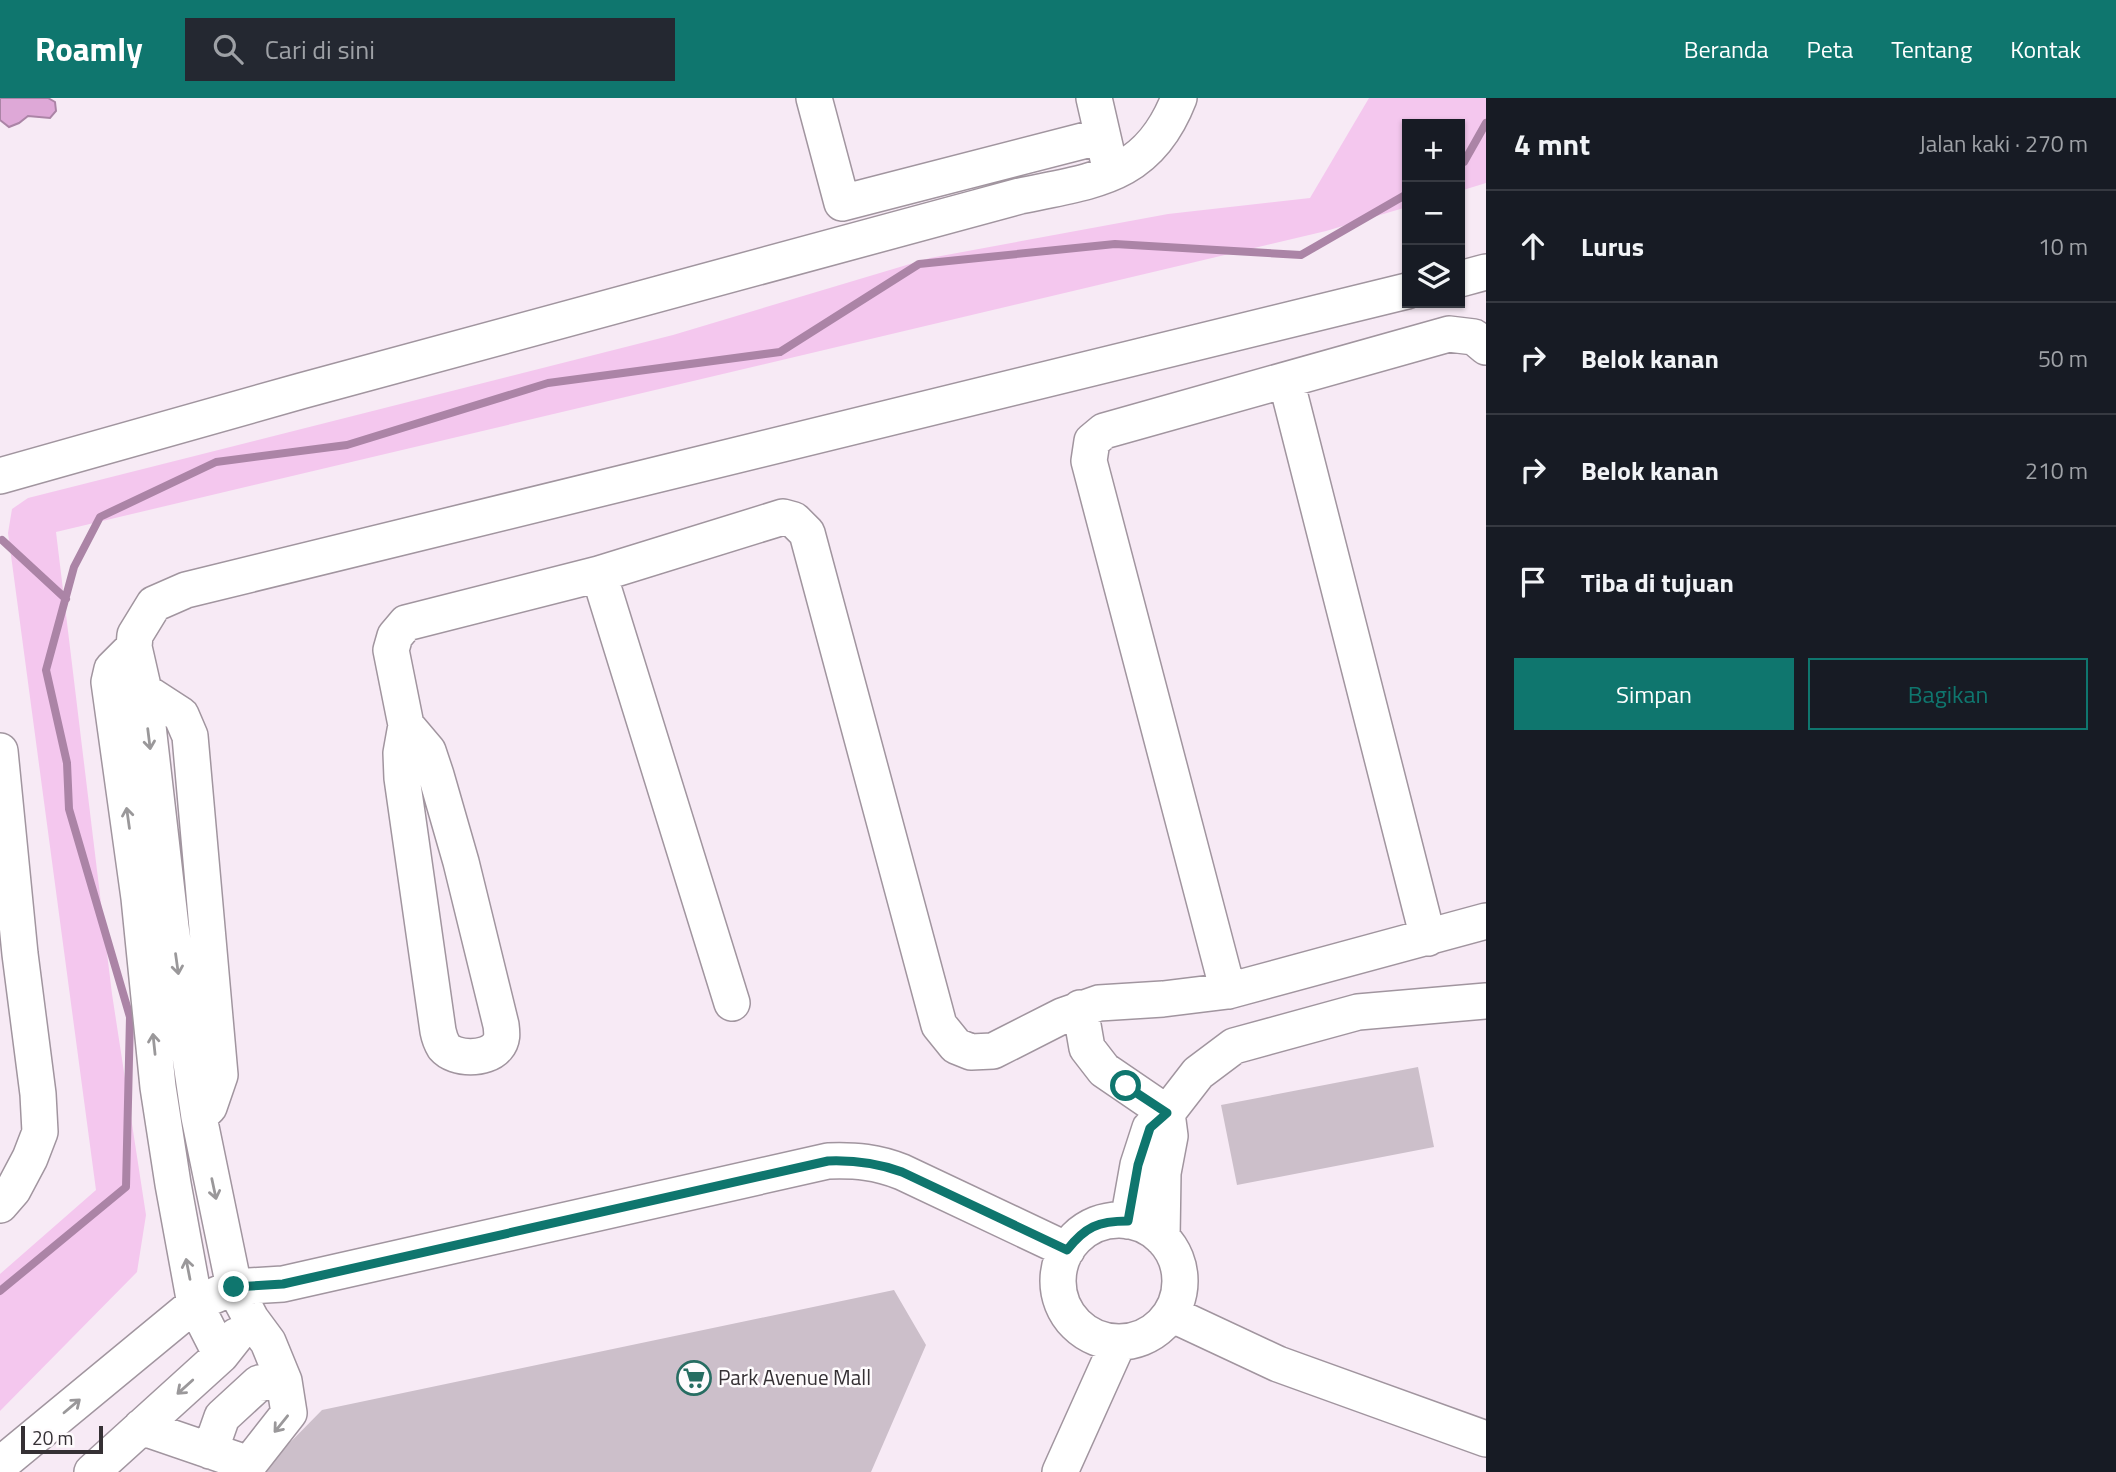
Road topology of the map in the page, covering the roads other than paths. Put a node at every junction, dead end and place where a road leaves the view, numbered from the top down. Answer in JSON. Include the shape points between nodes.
{"nodes":[{"id":1,"x":814,"y":98,"type":"edge"},
{"id":2,"x":1094,"y":98,"type":"edge"},
{"id":3,"x":1179,"y":98,"type":"edge"},
{"id":4,"x":1102,"y":136,"type":"junction"},
{"id":5,"x":1111,"y":173,"type":"junction"},
{"id":6,"x":1486,"y":272,"type":"edge"},
{"id":7,"x":1465,"y":277,"type":"edge"},
{"id":8,"x":1402,"y":292,"type":"edge"},
{"id":9,"x":1486,"y":347,"type":"edge"},
{"id":10,"x":1286,"y":380,"type":"junction"},
{"id":11,"x":0,"y":476,"type":"edge"},
{"id":12,"x":599,"y":574,"type":"junction"},
{"id":13,"x":134,"y":647,"type":"junction"},
{"id":14,"x":144,"y":691,"type":"junction"},
{"id":15,"x":406,"y":725,"type":"junction"},
{"id":16,"x":0,"y":751,"type":"edge"},
{"id":17,"x":1486,"y":921,"type":"edge"},
{"id":18,"x":157,"y":931,"type":"junction"},
{"id":19,"x":1429,"y":938,"type":"junction"},
{"id":20,"x":1228,"y":991,"type":"junction"},
{"id":21,"x":1486,"y":1001,"type":"edge"},
{"id":22,"x":732,"y":1003,"type":"dead end"},
{"id":23,"x":1080,"y":1008,"type":"junction"},
{"id":24,"x":1167,"y":1113,"type":"junction"},
{"id":25,"x":199,"y":1117,"type":"junction"},
{"id":26,"x":0,"y":1205,"type":"edge"},
{"id":27,"x":1128,"y":1221,"type":"junction"},
{"id":28,"x":1162,"y":1238,"type":"junction"},
{"id":29,"x":1067,"y":1250,"type":"junction"},
{"id":30,"x":283,"y":1284,"type":"junction"},
{"id":31,"x":234,"y":1287,"type":"junction"},
{"id":32,"x":195,"y":1304,"type":"junction"},
{"id":33,"x":1171,"y":1314,"type":"junction"},
{"id":34,"x":251,"y":1319,"type":"junction"},
{"id":35,"x":1118,"y":1343,"type":"junction"},
{"id":36,"x":221,"y":1354,"type":"junction"},
{"id":37,"x":284,"y":1381,"type":"junction"},
{"id":38,"x":141,"y":1427,"type":"junction"},
{"id":39,"x":1486,"y":1439,"type":"edge"},
{"id":40,"x":210,"y":1451,"type":"junction"},
{"id":41,"x":0,"y":1465,"type":"edge"},
{"id":42,"x":92,"y":1472,"type":"edge"},
{"id":43,"x":1060,"y":1472,"type":"edge"}],
"edges":[{"from":1,"to":4,"type":"street","via":[[842,203]]},
{"from":2,"to":4,"type":"street"},
{"from":3,"to":5,"type":"street","via":[[1147,153]]},
{"from":4,"to":5,"type":"street"},
{"from":5,"to":11,"type":"street"},
{"from":6,"to":7,"type":"street"},
{"from":8,"to":13,"type":"street","via":[[186,590],[154,604],[135,635]]},
{"from":9,"to":10,"type":"street","via":[[1474,337],[1449,334]]},
{"from":10,"to":19,"type":"street"},
{"from":10,"to":20,"type":"street","via":[[1104,431],[1089,449]]},
{"from":12,"to":15,"type":"street","via":[[406,623],[391,650]]},
{"from":12,"to":22,"type":"street"},
{"from":12,"to":23,"type":"street","via":[[783,517],[800,525],[807,533],[939,1024],[956,1046],[980,1053],[993,1051]]},
{"from":13,"to":14,"type":"street"},
{"from":18,"to":13,"type":"street","one_way":true,"via":[[109,682],[116,663]]},
{"from":14,"to":18,"type":"street","one_way":true},
{"from":14,"to":25,"type":"street","via":[[181,715],[190,736],[220,1075],[209,1107]]},
{"from":15,"to":15,"type":"street","via":[[402,778],[438,1031],[445,1049],[454,1055],[479,1055],[497,1046],[501,1025],[436,775],[428,751]]},
{"from":16,"to":26,"type":"street","via":[[40,1132],[19,1179]]},
{"from":17,"to":19,"type":"street"},
{"from":18,"to":25,"type":"street","one_way":true},
{"from":32,"to":18,"type":"street","one_way":true,"via":[[158,1087]]},
{"from":19,"to":20,"type":"street"},
{"from":20,"to":23,"type":"street"},
{"from":21,"to":24,"type":"street","via":[[1358,1012],[1234,1046],[1198,1073]]},
{"from":23,"to":24,"type":"street","via":[[1087,1048],[1104,1070]]},
{"from":24,"to":27,"type":"street","via":[[1150,1128]]},
{"from":24,"to":28,"type":"street","via":[[1170,1136],[1163,1173]]},
{"from":25,"to":31,"type":"street","one_way":true},
{"from":27,"to":28,"type":"street"},
{"from":27,"to":29,"type":"street","via":[[1093,1226]]},
{"from":28,"to":33,"type":"street","via":[[1175,1255],[1181,1275]]},
{"from":29,"to":30,"type":"street","via":[[902,1172],[856,1160],[828,1161]]},
{"from":29,"to":35,"type":"street","via":[[1059,1270],[1059,1291],[1066,1311],[1079,1328]]},
{"from":30,"to":31,"type":"street"},
{"from":30,"to":34,"type":"street"},
{"from":31,"to":32,"type":"street"},
{"from":31,"to":34,"type":"street"},
{"from":32,"to":36,"type":"street"},
{"from":41,"to":32,"type":"street","one_way":true},
{"from":33,"to":35,"type":"street","via":[[1157,1330]]},
{"from":33,"to":39,"type":"street","via":[[1278,1364]]},
{"from":34,"to":36,"type":"street"},
{"from":34,"to":37,"type":"street","via":[[268,1342]]},
{"from":35,"to":43,"type":"street"},
{"from":36,"to":38,"type":"street","one_way":true},
{"from":37,"to":40,"type":"street","via":[[260,1383],[222,1417]]},
{"from":37,"to":40,"type":"street","one_way":true,"via":[[289,1413],[249,1464]]},
{"from":38,"to":40,"type":"street"},
{"from":38,"to":42,"type":"street"}]}
